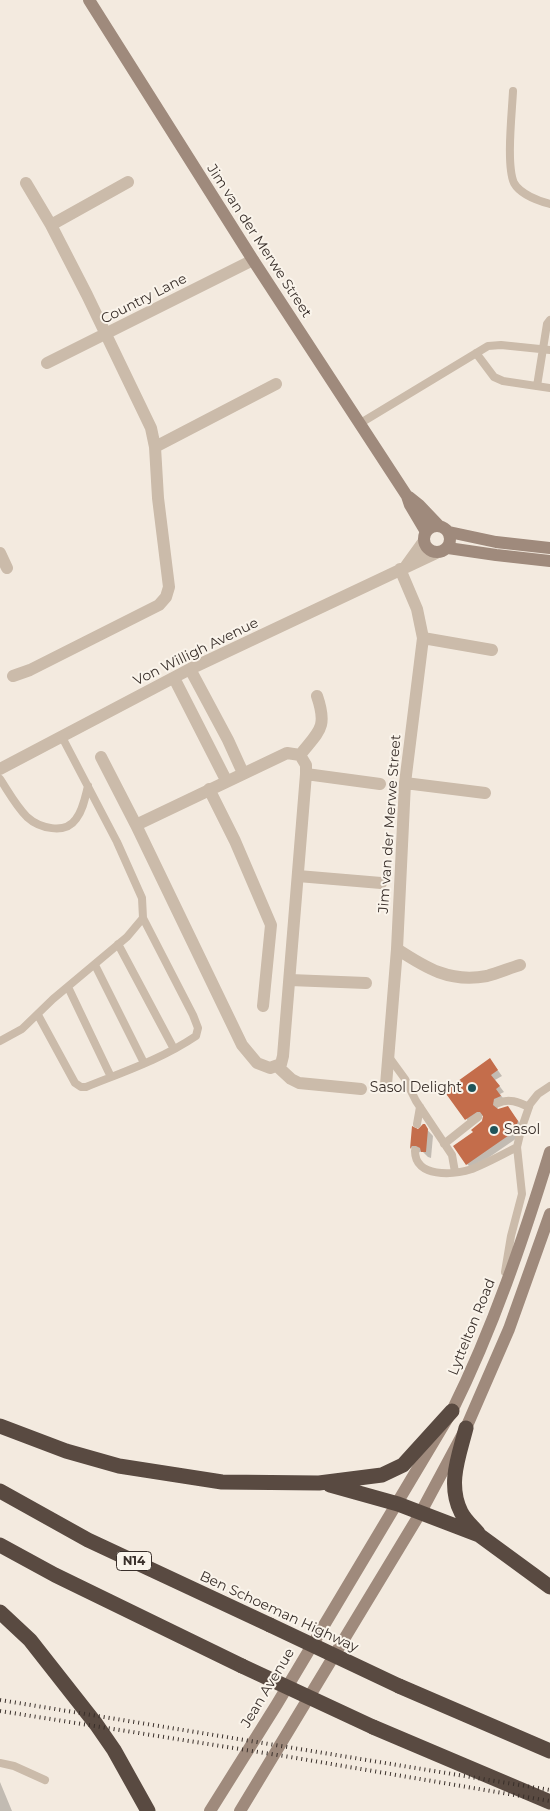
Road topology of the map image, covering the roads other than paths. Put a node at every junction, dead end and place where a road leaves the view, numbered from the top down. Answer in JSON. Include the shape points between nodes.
{"nodes":[{"id":1,"x":89,"y":0,"type":"edge"},
{"id":2,"x":513,"y":91,"type":"dead end"},
{"id":3,"x":128,"y":182,"type":"dead end"},
{"id":4,"x":26,"y":183,"type":"dead end"},
{"id":5,"x":550,"y":204,"type":"edge"},
{"id":6,"x":51,"y":225,"type":"junction"},
{"id":7,"x":253,"y":260,"type":"junction"},
{"id":8,"x":550,"y":320,"type":"edge"},
{"id":9,"x":107,"y":334,"type":"junction"},
{"id":10,"x":546,"y":350,"type":"edge"},
{"id":11,"x":476,"y":353,"type":"junction"},
{"id":12,"x":48,"y":363,"type":"dead end"},
{"id":13,"x":276,"y":384,"type":"dead end"},
{"id":14,"x":537,"y":386,"type":"junction"},
{"id":15,"x":550,"y":388,"type":"edge"},
{"id":16,"x":359,"y":424,"type":"junction"},
{"id":17,"x":155,"y":447,"type":"junction"},
{"id":18,"x":407,"y":496,"type":"junction"},
{"id":19,"x":444,"y":529,"type":"junction"},
{"id":20,"x":425,"y":536,"type":"junction"},
{"id":21,"x":550,"y":548,"type":"edge"},
{"id":22,"x":442,"y":550,"type":"junction"},
{"id":23,"x":0,"y":553,"type":"edge"},
{"id":24,"x":550,"y":561,"type":"edge"},
{"id":25,"x":403,"y":567,"type":"junction"},
{"id":26,"x":7,"y":568,"type":"dead end"},
{"id":27,"x":423,"y":638,"type":"junction"},
{"id":28,"x":492,"y":650,"type":"dead end"},
{"id":29,"x":190,"y":670,"type":"junction"},
{"id":30,"x":13,"y":676,"type":"dead end"},
{"id":31,"x":174,"y":678,"type":"junction"},
{"id":32,"x":317,"y":696,"type":"dead end"},
{"id":33,"x":62,"y":737,"type":"junction"},
{"id":34,"x":300,"y":755,"type":"junction"},
{"id":35,"x":102,"y":757,"type":"dead end"},
{"id":36,"x":0,"y":769,"type":"edge"},
{"id":37,"x":243,"y":773,"type":"junction"},
{"id":38,"x":306,"y":774,"type":"junction"},
{"id":39,"x":0,"y":779,"type":"edge"},
{"id":40,"x":226,"y":780,"type":"junction"},
{"id":41,"x":405,"y":783,"type":"junction"},
{"id":42,"x":380,"y":784,"type":"dead end"},
{"id":43,"x":88,"y":786,"type":"junction"},
{"id":44,"x":210,"y":788,"type":"junction"},
{"id":45,"x":485,"y":793,"type":"dead end"},
{"id":46,"x":136,"y":825,"type":"junction"},
{"id":47,"x":298,"y":876,"type":"junction"},
{"id":48,"x":380,"y":883,"type":"dead end"},
{"id":49,"x":143,"y":918,"type":"junction"},
{"id":50,"x":118,"y":944,"type":"junction"},
{"id":51,"x":397,"y":949,"type":"junction"},
{"id":52,"x":95,"y":965,"type":"junction"},
{"id":53,"x":520,"y":965,"type":"dead end"},
{"id":54,"x":290,"y":980,"type":"junction"},
{"id":55,"x":366,"y":983,"type":"dead end"},
{"id":56,"x":68,"y":987,"type":"junction"},
{"id":57,"x":263,"y":1006,"type":"dead end"},
{"id":58,"x":38,"y":1015,"type":"junction"},
{"id":59,"x":0,"y":1041,"type":"edge"},
{"id":60,"x":174,"y":1049,"type":"junction"},
{"id":61,"x":388,"y":1057,"type":"junction"},
{"id":62,"x":144,"y":1063,"type":"junction"},
{"id":63,"x":276,"y":1066,"type":"junction"},
{"id":64,"x":111,"y":1077,"type":"junction"},
{"id":65,"x":386,"y":1085,"type":"dead end"},
{"id":66,"x":550,"y":1086,"type":"edge"},
{"id":67,"x":361,"y":1089,"type":"dead end"},
{"id":68,"x":498,"y":1102,"type":"dead end"},
{"id":69,"x":420,"y":1107,"type":"junction"},
{"id":70,"x":529,"y":1107,"type":"junction"},
{"id":71,"x":478,"y":1117,"type":"dead end"},
{"id":72,"x":418,"y":1124,"type":"dead end"},
{"id":73,"x":444,"y":1144,"type":"junction"},
{"id":74,"x":518,"y":1147,"type":"junction"},
{"id":75,"x":415,"y":1151,"type":"dead end"},
{"id":76,"x":550,"y":1152,"type":"edge"},
{"id":77,"x":455,"y":1172,"type":"junction"},
{"id":78,"x":550,"y":1214,"type":"edge"},
{"id":79,"x":500,"y":1299,"type":"junction"},
{"id":80,"x":452,"y":1411,"type":"junction"},
{"id":81,"x":0,"y":1426,"type":"edge"},
{"id":82,"x":466,"y":1428,"type":"junction"},
{"id":83,"x":319,"y":1483,"type":"junction"},
{"id":84,"x":0,"y":1491,"type":"edge"},
{"id":85,"x":398,"y":1504,"type":"junction"},
{"id":86,"x":421,"y":1512,"type":"junction"},
{"id":87,"x":479,"y":1535,"type":"junction"},
{"id":88,"x":0,"y":1545,"type":"edge"},
{"id":89,"x":550,"y":1587,"type":"edge"},
{"id":90,"x":0,"y":1612,"type":"edge"},
{"id":91,"x":550,"y":1751,"type":"edge"},
{"id":92,"x":0,"y":1763,"type":"edge"},
{"id":93,"x":126,"y":1773,"type":"junction"},
{"id":94,"x":45,"y":1780,"type":"dead end"},
{"id":95,"x":550,"y":1802,"type":"edge"},
{"id":96,"x":137,"y":1811,"type":"edge"},
{"id":97,"x":148,"y":1811,"type":"edge"},
{"id":98,"x":210,"y":1811,"type":"edge"},
{"id":99,"x":240,"y":1811,"type":"edge"}],
"edges":[{"from":1,"to":7,"type":"main road","name":"Jim van der Merwe Street"},
{"from":2,"to":5,"type":"lane","via":[[510,170],[515,185],[531,197]]},
{"from":3,"to":6,"type":"street"},
{"from":4,"to":6,"type":"street"},
{"from":6,"to":9,"type":"street"},
{"from":7,"to":9,"type":"street","name":"Country Lane"},
{"from":7,"to":16,"type":"main road","name":"Jim van der Merwe Street"},
{"from":8,"to":10,"type":"lane"},
{"from":9,"to":12,"type":"street","name":"Country Lane"},
{"from":9,"to":17,"type":"street","via":[[151,428]]},
{"from":10,"to":11,"type":"lane","via":[[501,345],[488,346]]},
{"from":10,"to":14,"type":"lane"},
{"from":11,"to":14,"type":"lane","via":[[494,377]]},
{"from":11,"to":16,"type":"lane"},
{"from":13,"to":17,"type":"street"},
{"from":14,"to":15,"type":"lane"},
{"from":16,"to":18,"type":"main road","name":"Jim van der Merwe Street"},
{"from":17,"to":30,"type":"street","via":[[168,572],[166,597],[147,612]]},
{"from":18,"to":19,"type":"main road","name":"Jim van der Merwe Street"},
{"from":18,"to":20,"type":"main road","name":"Jim van der Merwe Street"},
{"from":19,"to":20,"type":"main road","via":[[434,526]]},
{"from":19,"to":21,"type":"main road","via":[[496,542]]},
{"from":19,"to":22,"type":"main road","via":[[451,540]]},
{"from":20,"to":22,"type":"main road","via":[[428,549]]},
{"from":20,"to":25,"type":"street","name":"Von Willigh Avenue"},
{"from":22,"to":24,"type":"main road"},
{"from":22,"to":25,"type":"street","name":"Von Willigh Avenue"},
{"from":23,"to":26,"type":"street"},
{"from":25,"to":27,"type":"street","name":"Jim van der Merwe Street"},
{"from":25,"to":29,"type":"street","name":"Von Willigh Avenue"},
{"from":27,"to":28,"type":"street"},
{"from":27,"to":41,"type":"street","name":"Jim van der Merwe Street"},
{"from":29,"to":31,"type":"street","name":"Von Willigh Avenue"},
{"from":29,"to":37,"type":"street"},
{"from":31,"to":33,"type":"street","name":"Von Willigh Avenue"},
{"from":31,"to":40,"type":"street"},
{"from":32,"to":34,"type":"street","via":[[322,712],[320,730]]},
{"from":33,"to":36,"type":"street","name":"Von Willigh Avenue"},
{"from":33,"to":43,"type":"lane"},
{"from":34,"to":37,"type":"street","via":[[288,752]]},
{"from":34,"to":38,"type":"street"},
{"from":35,"to":46,"type":"street"},
{"from":37,"to":40,"type":"street"},
{"from":38,"to":42,"type":"street"},
{"from":38,"to":47,"type":"street"},
{"from":39,"to":43,"type":"lane","via":[[28,818],[56,829],[75,822],[82,810]]},
{"from":40,"to":44,"type":"street"},
{"from":41,"to":45,"type":"street"},
{"from":41,"to":51,"type":"street","name":"Jim van der Merwe Street"},
{"from":43,"to":49,"type":"lane","via":[[142,898]]},
{"from":44,"to":46,"type":"street"},
{"from":44,"to":57,"type":"street","via":[[270,925]]},
{"from":46,"to":63,"type":"street","via":[[242,1045],[257,1062],[270,1068]]},
{"from":47,"to":48,"type":"street"},
{"from":47,"to":54,"type":"street"},
{"from":49,"to":50,"type":"lane"},
{"from":49,"to":60,"type":"lane","via":[[198,1028],[196,1036]]},
{"from":50,"to":52,"type":"lane"},
{"from":50,"to":60,"type":"lane"},
{"from":51,"to":53,"type":"street","via":[[430,970],[462,978],[487,976]]},
{"from":51,"to":61,"type":"street","name":"Jim van der Merwe Street"},
{"from":52,"to":56,"type":"lane"},
{"from":52,"to":62,"type":"lane"},
{"from":54,"to":55,"type":"street"},
{"from":54,"to":63,"type":"street","via":[[283,1056],[281,1064]]},
{"from":56,"to":58,"type":"lane"},
{"from":56,"to":64,"type":"lane"},
{"from":58,"to":59,"type":"lane","via":[[22,1029]]},
{"from":58,"to":64,"type":"lane","via":[[75,1082],[86,1087]]},
{"from":60,"to":62,"type":"lane"},
{"from":61,"to":65,"type":"street","name":"Jim van der Merwe Street"},
{"from":61,"to":69,"type":"lane"},
{"from":62,"to":64,"type":"lane"},
{"from":63,"to":67,"type":"street","via":[[299,1083]]},
{"from":66,"to":70,"type":"lane","via":[[538,1094]]},
{"from":68,"to":70,"type":"lane","via":[[515,1101]]},
{"from":69,"to":72,"type":"lane"},
{"from":69,"to":73,"type":"lane"},
{"from":70,"to":74,"type":"lane"},
{"from":71,"to":73,"type":"lane"},
{"from":73,"to":77,"type":"lane","via":[[454,1160]]},
{"from":74,"to":77,"type":"lane","via":[[470,1169]]},
{"from":74,"to":79,"type":"lane","via":[[522,1194]]},
{"from":75,"to":77,"type":"lane","via":[[417,1163],[424,1170]]},
{"from":76,"to":79,"type":"main road","name":"Lyttelton Road"},
{"from":78,"to":82,"type":"main road","via":[[509,1328]]},
{"from":79,"to":80,"type":"main road","name":"Lyttelton Road"},
{"from":80,"to":83,"type":"highway","via":[[403,1465],[382,1475]]},
{"from":80,"to":85,"type":"main road","name":"Lyttelton Road"},
{"from":81,"to":83,"type":"highway","via":[[66,1451],[119,1466],[222,1482]]},
{"from":82,"to":86,"type":"main road"},
{"from":82,"to":87,"type":"highway","via":[[454,1470],[454,1484],[461,1513]]},
{"from":83,"to":85,"type":"highway"},
{"from":84,"to":91,"type":"highway","name":"Ben Schoeman Highway","number":"N14","bridge":true,"via":[[88,1540],[400,1686]]},
{"from":85,"to":86,"type":"highway"},
{"from":85,"to":98,"type":"main road","name":"Jean Avenue"},
{"from":86,"to":87,"type":"highway"},
{"from":86,"to":99,"type":"main road"},
{"from":87,"to":89,"type":"highway"},
{"from":88,"to":95,"type":"highway","bridge":true,"via":[[54,1575],[242,1666],[373,1727]]},
{"from":90,"to":93,"type":"highway","via":[[30,1640],[96,1724]]},
{"from":92,"to":94,"type":"lane"},
{"from":93,"to":96,"type":"highway"},
{"from":93,"to":97,"type":"highway"}]}
